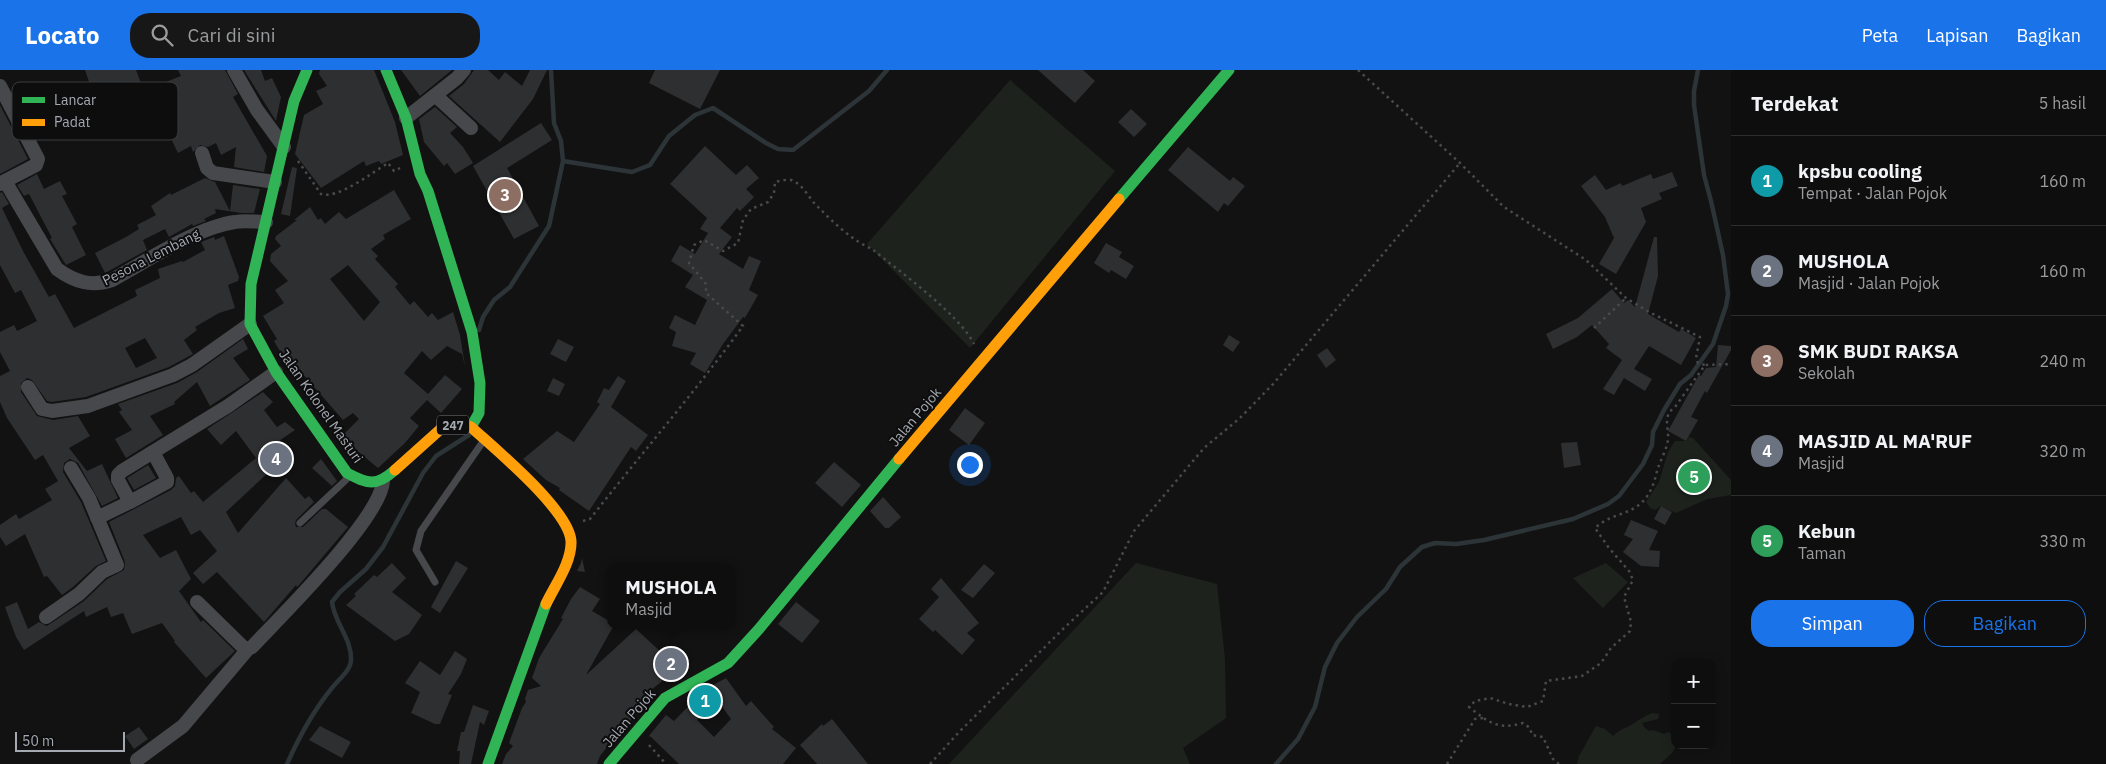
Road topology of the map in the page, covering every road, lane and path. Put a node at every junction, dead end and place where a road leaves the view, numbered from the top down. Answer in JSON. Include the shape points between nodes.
{"nodes":[{"id":1,"x":234,"y":70,"type":"edge"},
{"id":2,"x":306,"y":70,"type":"edge"},
{"id":3,"x":386,"y":70,"type":"edge"},
{"id":4,"x":464,"y":70,"type":"edge"},
{"id":5,"x":1229,"y":70,"type":"edge"},
{"id":6,"x":1358,"y":70,"type":"edge"},
{"id":7,"x":0,"y":86,"type":"edge"},
{"id":8,"x":435,"y":95,"type":"junction"},
{"id":9,"x":12,"y":109,"type":"edge"},
{"id":10,"x":406,"y":118,"type":"junction"},
{"id":11,"x":472,"y":128,"type":"dead end"},
{"id":12,"x":28,"y":140,"type":"edge"},
{"id":13,"x":284,"y":147,"type":"junction"},
{"id":14,"x":202,"y":153,"type":"dead end"},
{"id":15,"x":1460,"y":163,"type":"junction"},
{"id":16,"x":420,"y":174,"type":"junction"},
{"id":17,"x":2,"y":182,"type":"edge"},
{"id":18,"x":276,"y":182,"type":"junction"},
{"id":19,"x":266,"y":222,"type":"junction"},
{"id":20,"x":1626,"y":298,"type":"junction"},
{"id":21,"x":250,"y":324,"type":"junction"},
{"id":22,"x":1594,"y":328,"type":"dead end"},
{"id":23,"x":982,"y":362,"type":"junction"},
{"id":24,"x":1731,"y":364,"type":"edge"},
{"id":25,"x":1705,"y":365,"type":"junction"},
{"id":26,"x":276,"y":372,"type":"junction"},
{"id":27,"x":28,"y":387,"type":"dead end"},
{"id":28,"x":472,"y":427,"type":"junction"},
{"id":29,"x":485,"y":440,"type":"junction"},
{"id":30,"x":153,"y":452,"type":"junction"},
{"id":31,"x":71,"y":468,"type":"dead end"},
{"id":32,"x":351,"y":475,"type":"junction"},
{"id":33,"x":383,"y":481,"type":"junction"},
{"id":34,"x":130,"y":502,"type":"junction"},
{"id":35,"x":97,"y":518,"type":"junction"},
{"id":36,"x":300,"y":523,"type":"dead end"},
{"id":37,"x":569,"y":532,"type":"junction"},
{"id":38,"x":435,"y":582,"type":"dead end"},
{"id":39,"x":197,"y":602,"type":"dead end"},
{"id":40,"x":46,"y":617,"type":"dead end"},
{"id":41,"x":248,"y":649,"type":"junction"},
{"id":42,"x":1484,"y":718,"type":"junction"},
{"id":43,"x":636,"y":733,"type":"junction"},
{"id":44,"x":137,"y":760,"type":"dead end"},
{"id":45,"x":488,"y":764,"type":"edge"},
{"id":46,"x":609,"y":764,"type":"edge"},
{"id":47,"x":666,"y":764,"type":"edge"},
{"id":48,"x":930,"y":764,"type":"edge"},
{"id":49,"x":1447,"y":764,"type":"edge"},
{"id":50,"x":1559,"y":764,"type":"edge"}],
"edges":[{"from":1,"to":13,"type":"street"},
{"from":2,"to":13,"type":"street","name":"Jalan Kolonel Masturi","via":[[294,101]]},
{"from":3,"to":10,"type":"street"},
{"from":4,"to":8,"type":"street"},
{"from":5,"to":23,"type":"street","name":"Jalan Pojok"},
{"from":6,"to":15,"type":"path"},
{"from":7,"to":9,"type":"street"},
{"from":8,"to":10,"type":"street"},
{"from":8,"to":11,"type":"street"},
{"from":10,"to":16,"type":"street"},
{"from":12,"to":17,"type":"street","via":[[38,159],[36,165]]},
{"from":13,"to":16,"type":"path","via":[[326,196],[342,191],[388,163],[394,171],[408,165]]},
{"from":13,"to":18,"type":"street","name":"Jalan Kolonel Masturi"},
{"from":14,"to":18,"type":"street","via":[[207,168],[213,173]]},
{"from":15,"to":20,"type":"path","via":[[1504,207],[1586,260]]},
{"from":15,"to":48,"type":"path","via":[[1274,383],[1240,418],[1204,448],[1134,531],[1103,592]]},
{"from":16,"to":28,"type":"street","via":[[472,332],[480,384],[479,413]]},
{"from":17,"to":19,"type":"street","name":"Pesona Lembang","via":[[57,269],[69,278],[90,284],[112,280],[198,232],[215,226]]},
{"from":18,"to":19,"type":"street","name":"Jalan Kolonel Masturi"},
{"from":19,"to":21,"type":"street","name":"Jalan Kolonel Masturi","via":[[251,284]]},
{"from":20,"to":22,"type":"path"},
{"from":20,"to":25,"type":"path","via":[[1700,337],[1696,358],[1698,363]]},
{"from":21,"to":26,"type":"street","name":"Jalan Kolonel Masturi"},
{"from":21,"to":27,"type":"street","via":[[192,366],[88,406],[52,411],[42,409]]},
{"from":23,"to":37,"type":"path","via":[[970,336],[937,302],[872,249],[860,244],[815,204],[800,185],[790,179],[776,182],[768,202],[751,209],[743,220],[738,243],[723,251],[704,240],[694,246],[689,263],[706,284],[706,293],[743,326],[704,380],[590,519],[574,523]]},
{"from":23,"to":43,"type":"street","name":"Jalan Pojok","via":[[744,646],[718,670],[664,698]]},
{"from":24,"to":25,"type":"path"},
{"from":25,"to":42,"type":"path","via":[[1671,410],[1666,423],[1669,438],[1647,496],[1638,507],[1601,522],[1595,528],[1633,580],[1624,596],[1631,622],[1630,631],[1611,648],[1601,663],[1582,676],[1546,680],[1543,701],[1528,707],[1490,698],[1474,701],[1469,708]]},
{"from":26,"to":30,"type":"street"},
{"from":26,"to":32,"type":"street","name":"Jalan Kolonel Masturi"},
{"from":28,"to":29,"type":"street","number":"247"},
{"from":28,"to":33,"type":"street","number":"247","via":[[459,423],[443,427]]},
{"from":29,"to":37,"type":"street","number":"247","via":[[554,505]]},
{"from":29,"to":38,"type":"lane","via":[[421,531],[416,550]]},
{"from":30,"to":34,"type":"street","via":[[118,475]]},
{"from":30,"to":34,"type":"street","via":[[168,478],[167,482]]},
{"from":31,"to":35,"type":"street"},
{"from":32,"to":33,"type":"street","name":"Jalan Kolonel Masturi","via":[[365,482]]},
{"from":32,"to":36,"type":"lane"},
{"from":33,"to":41,"type":"street","via":[[382,490],[367,517],[346,545]]},
{"from":34,"to":35,"type":"street"},
{"from":35,"to":40,"type":"street","via":[[117,565],[102,572],[79,594]]},
{"from":37,"to":45,"type":"street","number":"247","via":[[569,556],[541,612]]},
{"from":39,"to":41,"type":"street"},
{"from":41,"to":44,"type":"street","via":[[183,726]]},
{"from":42,"to":49,"type":"path","via":[[1475,719]]},
{"from":42,"to":50,"type":"path","via":[[1508,727],[1523,723],[1530,728],[1532,735],[1543,737],[1553,759]]},
{"from":43,"to":46,"type":"street","name":"Jalan Pojok"},
{"from":43,"to":47,"type":"path"}]}
